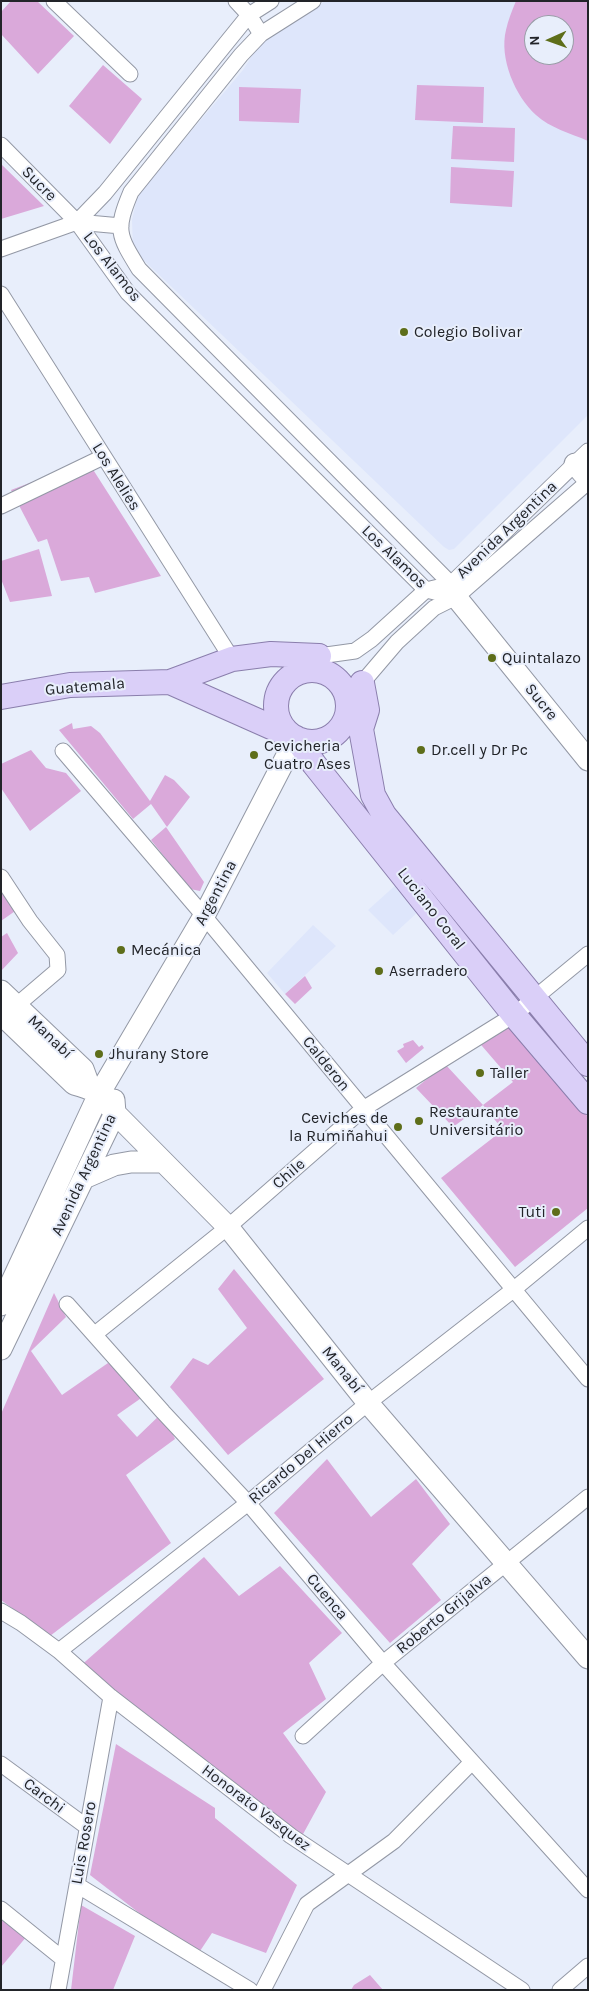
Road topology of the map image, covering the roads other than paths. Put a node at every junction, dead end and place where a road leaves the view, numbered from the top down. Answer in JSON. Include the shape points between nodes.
{"nodes":[{"id":1,"x":54,"y":1,"type":"edge"},
{"id":2,"x":236,"y":1,"type":"edge"},
{"id":3,"x":271,"y":1,"type":"edge"},
{"id":4,"x":313,"y":1,"type":"edge"},
{"id":5,"x":249,"y":15,"type":"junction"},
{"id":6,"x":261,"y":34,"type":"junction"},
{"id":7,"x":130,"y":74,"type":"dead end"},
{"id":8,"x":1,"y":145,"type":"edge"},
{"id":9,"x":77,"y":222,"type":"junction"},
{"id":10,"x":122,"y":226,"type":"junction"},
{"id":11,"x":1,"y":249,"type":"edge"},
{"id":12,"x":1,"y":294,"type":"edge"},
{"id":13,"x":103,"y":457,"type":"junction"},
{"id":14,"x":584,"y":469,"type":"edge"},
{"id":15,"x":1,"y":506,"type":"edge"},
{"id":16,"x":426,"y":590,"type":"junction"},
{"id":17,"x":453,"y":590,"type":"junction"},
{"id":18,"x":320,"y":656,"type":"joint"},
{"id":19,"x":232,"y":659,"type":"junction"},
{"id":20,"x":170,"y":682,"type":"junction"},
{"id":21,"x":362,"y":683,"type":"joint"},
{"id":22,"x":1,"y":697,"type":"edge"},
{"id":23,"x":296,"y":738,"type":"junction"},
{"id":24,"x":63,"y":751,"type":"dead end"},
{"id":25,"x":588,"y":760,"type":"edge"},
{"id":26,"x":1,"y":877,"type":"edge"},
{"id":27,"x":204,"y":916,"type":"junction"},
{"id":28,"x":588,"y":954,"type":"edge"},
{"id":29,"x":1,"y":991,"type":"edge"},
{"id":30,"x":534,"y":999,"type":"junction"},
{"id":31,"x":514,"y":1014,"type":"junction"},
{"id":32,"x":8,"y":1019,"type":"edge"},
{"id":33,"x":588,"y":1064,"type":"edge"},
{"id":34,"x":112,"y":1069,"type":"junction"},
{"id":35,"x":95,"y":1091,"type":"junction"},
{"id":36,"x":588,"y":1102,"type":"edge"},
{"id":37,"x":363,"y":1109,"type":"junction"},
{"id":38,"x":115,"y":1113,"type":"junction"},
{"id":39,"x":163,"y":1162,"type":"junction"},
{"id":40,"x":84,"y":1178,"type":"junction"},
{"id":41,"x":228,"y":1226,"type":"junction"},
{"id":42,"x":588,"y":1228,"type":"edge"},
{"id":43,"x":513,"y":1290,"type":"junction"},
{"id":44,"x":67,"y":1304,"type":"dead end"},
{"id":45,"x":1,"y":1305,"type":"edge"},
{"id":46,"x":95,"y":1334,"type":"junction"},
{"id":47,"x":1,"y":1349,"type":"edge"},
{"id":48,"x":588,"y":1379,"type":"edge"},
{"id":49,"x":368,"y":1403,"type":"junction"},
{"id":50,"x":588,"y":1497,"type":"edge"},
{"id":51,"x":248,"y":1504,"type":"junction"},
{"id":52,"x":506,"y":1564,"type":"junction"},
{"id":53,"x":1,"y":1611,"type":"edge"},
{"id":54,"x":59,"y":1651,"type":"junction"},
{"id":55,"x":588,"y":1658,"type":"edge"},
{"id":56,"x":383,"y":1663,"type":"junction"},
{"id":57,"x":111,"y":1697,"type":"junction"},
{"id":58,"x":303,"y":1736,"type":"dead end"},
{"id":59,"x":472,"y":1762,"type":"junction"},
{"id":60,"x":1,"y":1764,"type":"edge"},
{"id":61,"x":87,"y":1828,"type":"junction"},
{"id":62,"x":348,"y":1874,"type":"junction"},
{"id":63,"x":77,"y":1885,"type":"junction"},
{"id":64,"x":588,"y":1890,"type":"edge"},
{"id":65,"x":1,"y":1909,"type":"edge"},
{"id":66,"x":63,"y":1959,"type":"junction"},
{"id":67,"x":588,"y":1966,"type":"edge"},
{"id":68,"x":58,"y":1990,"type":"edge"},
{"id":69,"x":250,"y":1990,"type":"edge"},
{"id":70,"x":264,"y":1990,"type":"edge"},
{"id":71,"x":522,"y":1990,"type":"edge"},
{"id":72,"x":560,"y":1990,"type":"edge"}],
"edges":[{"from":1,"to":7,"type":"street"},
{"from":2,"to":5,"type":"street"},
{"from":3,"to":5,"type":"street","name":"Los Alamos"},
{"from":4,"to":6,"type":"street","name":"Los Alamos"},
{"from":5,"to":6,"type":"street"},
{"from":5,"to":9,"type":"street","name":"Los Alamos","via":[[105,193]]},
{"from":6,"to":10,"type":"street","name":"Los Alamos","via":[[131,192],[122,215]]},
{"from":8,"to":9,"type":"street","name":"Sucre"},
{"from":9,"to":10,"type":"street","name":"Los Alamos"},
{"from":9,"to":11,"type":"street","name":"Los Alamos"},
{"from":9,"to":16,"type":"street","name":"Los Alamos","via":[[128,293]]},
{"from":10,"to":17,"type":"street","name":"Los Alamos","via":[[121,240],[139,269]]},
{"from":12,"to":13,"type":"street","name":"Los Alelies"},
{"from":13,"to":15,"type":"street"},
{"from":13,"to":19,"type":"street","name":"Los Alelies"},
{"from":14,"to":17,"type":"street","name":"Avenida Argentina"},
{"from":14,"to":17,"type":"street","name":"Avenida Argentina"},
{"from":16,"to":17,"type":"street","name":"Los Alamos"},
{"from":16,"to":18,"type":"street","via":[[355,651]]},
{"from":17,"to":21,"type":"street","name":"Avenida Argentina","via":[[397,642]]},
{"from":17,"to":25,"type":"street","name":"Sucre"},
{"from":18,"to":19,"type":"main road","name":"Guatemala","via":[[271,654]]},
{"from":19,"to":20,"type":"main road","name":"Guatemala"},
{"from":20,"to":22,"type":"main road","name":"Guatemala","via":[[70,685]]},
{"from":20,"to":23,"type":"main road","name":"Guatemala"},
{"from":21,"to":30,"type":"main road","name":"Luciano Coral","via":[[367,710],[361,729],[373,795],[384,815]]},
{"from":23,"to":27,"type":"street","name":"Argentina"},
{"from":23,"to":31,"type":"main road","name":"Luciano Coral"},
{"from":24,"to":27,"type":"street","name":"Calderon"},
{"from":26,"to":32,"type":"street","via":[[57,955],[58,961],[58,970]]},
{"from":27,"to":34,"type":"street","name":"Argentina"},
{"from":27,"to":37,"type":"street","name":"Calderon"},
{"from":28,"to":30,"type":"street","name":"Chile"},
{"from":29,"to":32,"type":"street","name":"Manabí"},
{"from":30,"to":31,"type":"street","name":"Chile"},
{"from":30,"to":33,"type":"main road","name":"Luciano Coral"},
{"from":31,"to":36,"type":"main road","name":"Luciano Coral"},
{"from":31,"to":37,"type":"street","name":"Chile"},
{"from":32,"to":35,"type":"street","name":"Manabí","via":[[74,1084]]},
{"from":34,"to":35,"type":"street","name":"Avenida Argentina"},
{"from":34,"to":38,"type":"street","name":"Avenida Argentina"},
{"from":35,"to":38,"type":"street","name":"Manabí"},
{"from":35,"to":45,"type":"street","name":"Avenida Argentina"},
{"from":37,"to":41,"type":"street","name":"Chile"},
{"from":37,"to":43,"type":"street","name":"Calderon"},
{"from":38,"to":39,"type":"street","name":"Manabí"},
{"from":38,"to":40,"type":"street","name":"Avenida Argentina"},
{"from":39,"to":40,"type":"street","via":[[114,1165]]},
{"from":39,"to":41,"type":"street","name":"Manabí"},
{"from":40,"to":47,"type":"street","name":"Avenida Argentina"},
{"from":41,"to":46,"type":"street","name":"Chile"},
{"from":41,"to":49,"type":"street","name":"Manabí"},
{"from":42,"to":43,"type":"street","name":"Ricardo Del Hierro"},
{"from":43,"to":48,"type":"street","name":"Calderon"},
{"from":43,"to":49,"type":"street","name":"Ricardo Del Hierro"},
{"from":44,"to":46,"type":"street","name":"Cuenca"},
{"from":46,"to":51,"type":"street","name":"Cuenca"},
{"from":49,"to":51,"type":"street","name":"Ricardo Del Hierro"},
{"from":49,"to":52,"type":"street","name":"Manabí"},
{"from":50,"to":52,"type":"street","name":"Roberto Grijalva"},
{"from":51,"to":54,"type":"street","name":"Ricardo Del Hierro"},
{"from":51,"to":56,"type":"street","name":"Cuenca"},
{"from":52,"to":55,"type":"street","name":"Manabí"},
{"from":52,"to":56,"type":"street","name":"Roberto Grijalva"},
{"from":53,"to":54,"type":"street","name":"Honorato Vasquez"},
{"from":54,"to":57,"type":"street","name":"Honorato Vasquez"},
{"from":56,"to":58,"type":"street","name":"Roberto Grijalva"},
{"from":56,"to":59,"type":"street","name":"Cuenca"},
{"from":57,"to":61,"type":"street","name":"Luis Rosero"},
{"from":57,"to":62,"type":"street","name":"Honorato Vasquez","via":[[291,1836]]},
{"from":59,"to":62,"type":"street","via":[[394,1841]]},
{"from":59,"to":64,"type":"street","name":"Cuenca"},
{"from":60,"to":61,"type":"street","name":"Carchi"},
{"from":61,"to":63,"type":"street","name":"Luis Rosero"},
{"from":62,"to":70,"type":"street","via":[[307,1904]]},
{"from":62,"to":71,"type":"street","name":"Honorato Vasquez"},
{"from":63,"to":66,"type":"street","name":"Luis Rosero"},
{"from":63,"to":69,"type":"street"},
{"from":65,"to":66,"type":"street"},
{"from":66,"to":68,"type":"street","name":"Luis Rosero"},
{"from":67,"to":72,"type":"street"}]}
